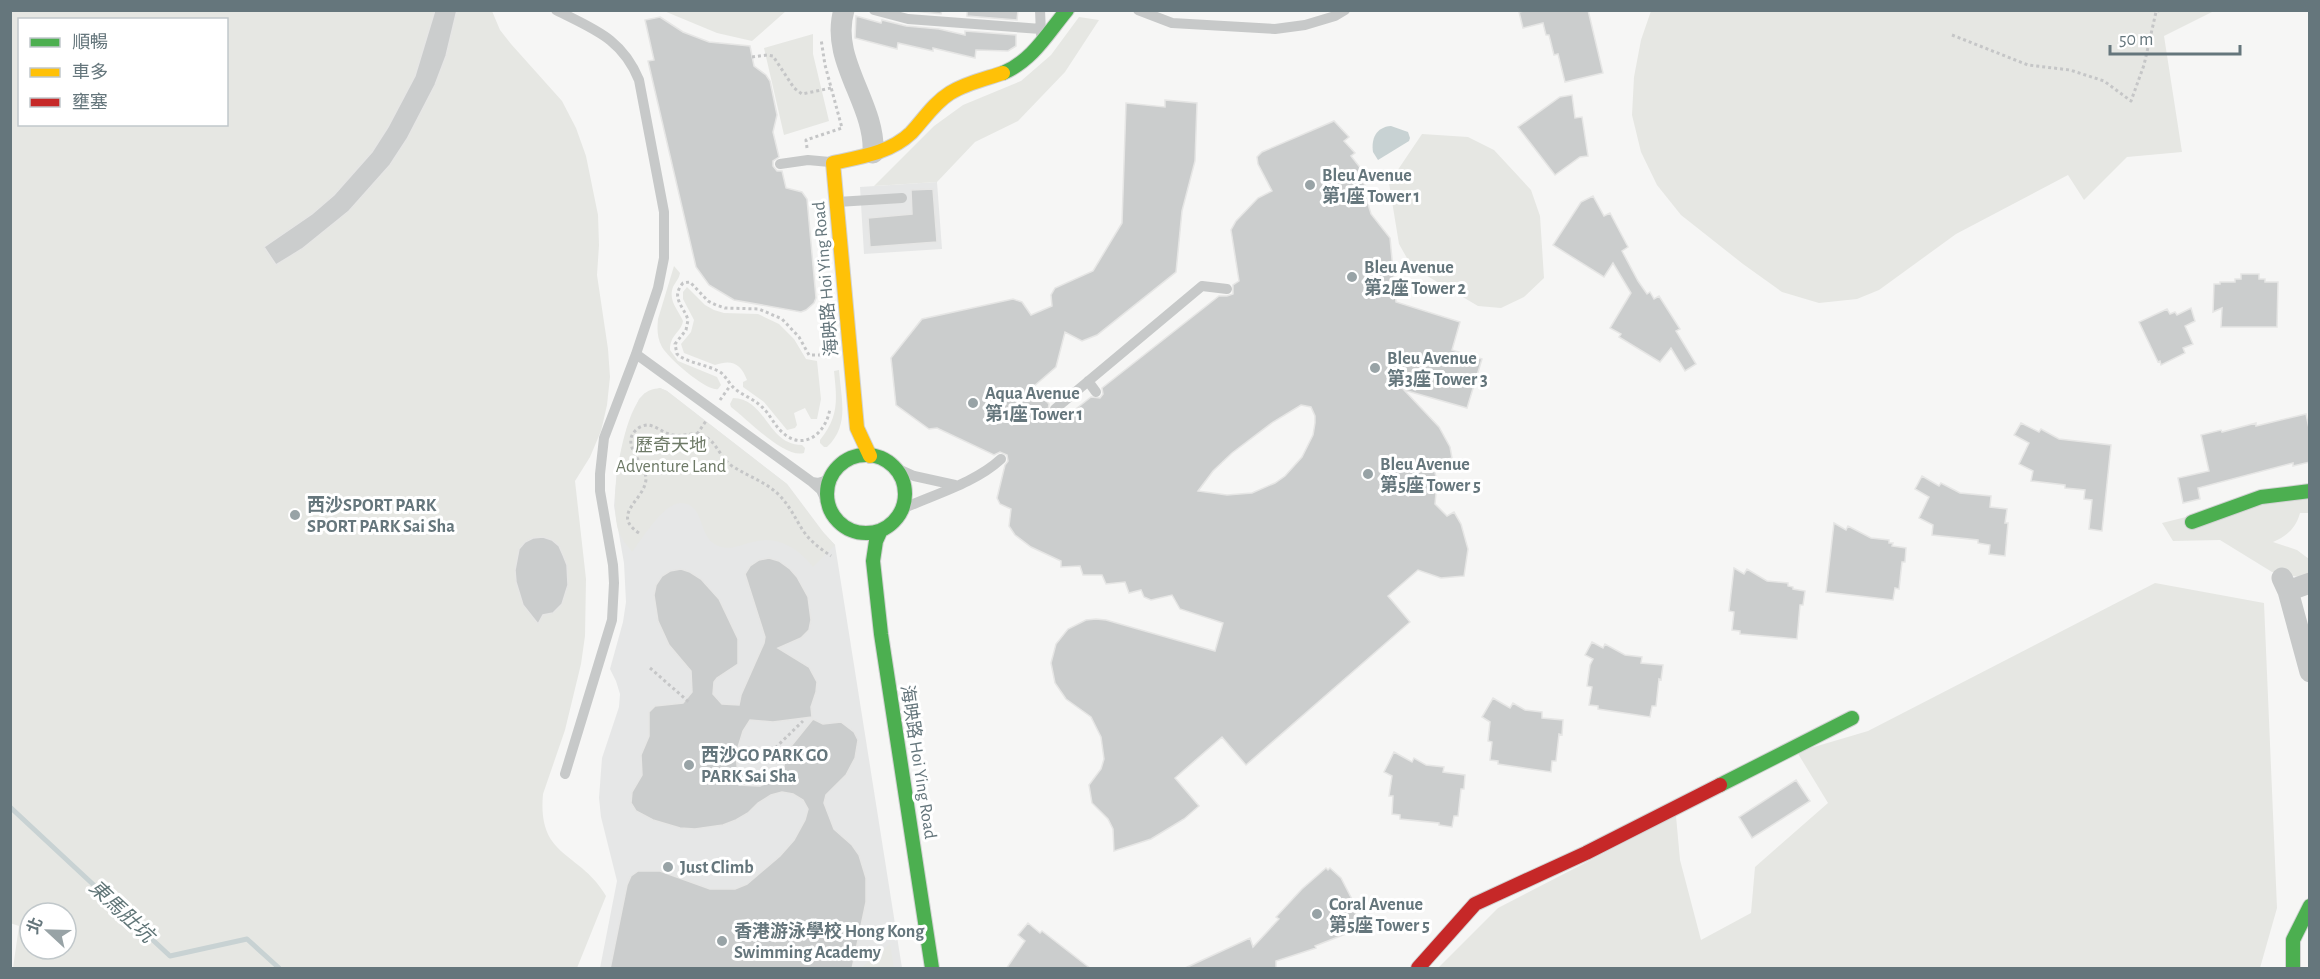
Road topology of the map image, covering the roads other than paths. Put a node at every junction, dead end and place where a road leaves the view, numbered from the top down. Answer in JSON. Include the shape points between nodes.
{"nodes":[{"id":1,"x":556,"y":10,"type":"edge"},
{"id":2,"x":844,"y":10,"type":"edge"},
{"id":3,"x":874,"y":10,"type":"edge"},
{"id":4,"x":1040,"y":10,"type":"edge"},
{"id":5,"x":1067,"y":10,"type":"edge"},
{"id":6,"x":1138,"y":10,"type":"edge"},
{"id":7,"x":1345,"y":10,"type":"edge"},
{"id":8,"x":1041,"y":36,"type":"junction"},
{"id":9,"x":873,"y":153,"type":"junction"},
{"id":10,"x":833,"y":163,"type":"junction"},
{"id":11,"x":780,"y":164,"type":"dead end"},
{"id":12,"x":902,"y":198,"type":"dead end"},
{"id":13,"x":837,"y":202,"type":"junction"},
{"id":14,"x":1227,"y":290,"type":"dead end"},
{"id":15,"x":636,"y":354,"type":"junction"},
{"id":16,"x":1088,"y":381,"type":"junction"},
{"id":17,"x":1096,"y":392,"type":"dead end"},
{"id":18,"x":1055,"y":409,"type":"dead end"},
{"id":19,"x":857,"y":428,"type":"junction"},
{"id":20,"x":870,"y":456,"type":"junction"},
{"id":21,"x":1001,"y":459,"type":"dead end"},
{"id":22,"x":844,"y":463,"type":"junction"},
{"id":23,"x":894,"y":467,"type":"junction"},
{"id":24,"x":831,"y":478,"type":"junction"},
{"id":25,"x":812,"y":482,"type":"junction"},
{"id":26,"x":956,"y":486,"type":"junction"},
{"id":27,"x":2310,"y":491,"type":"edge"},
{"id":28,"x":830,"y":510,"type":"junction"},
{"id":29,"x":902,"y":510,"type":"junction"},
{"id":30,"x":2192,"y":522,"type":"dead end"},
{"id":31,"x":881,"y":530,"type":"junction"},
{"id":32,"x":853,"y":531,"type":"junction"},
{"id":33,"x":873,"y":561,"type":"junction"},
{"id":34,"x":2310,"y":583,"type":"edge"},
{"id":35,"x":2310,"y":672,"type":"edge"},
{"id":36,"x":1852,"y":718,"type":"dead end"},
{"id":37,"x":565,"y":774,"type":"dead end"},
{"id":38,"x":2310,"y":906,"type":"edge"},
{"id":39,"x":932,"y":969,"type":"edge"},
{"id":40,"x":1418,"y":969,"type":"edge"},
{"id":41,"x":2293,"y":969,"type":"edge"}],
"edges":[{"from":1,"to":15,"type":"lane","via":[[612,40],[624,51],[639,80],[664,212],[665,243],[658,288]]},
{"from":2,"to":9,"type":"street","via":[[840,35],[870,122]]},
{"from":3,"to":8,"type":"lane","via":[[908,20]]},
{"from":4,"to":8,"type":"lane"},
{"from":5,"to":8,"type":"street"},
{"from":6,"to":7,"type":"lane","via":[[1172,23],[1275,29],[1305,25]]},
{"from":8,"to":9,"type":"street","via":[[1028,59],[951,92],[903,140]]},
{"from":9,"to":10,"type":"street"},
{"from":10,"to":11,"type":"lane","via":[[808,160]]},
{"from":10,"to":13,"type":"street","name":"海映路 Hoi Ying Road"},
{"from":12,"to":13,"type":"lane"},
{"from":13,"to":19,"type":"street","name":"海映路 Hoi Ying Road"},
{"from":14,"to":16,"type":"lane","via":[[1203,286]]},
{"from":15,"to":25,"type":"lane"},
{"from":15,"to":37,"type":"lane","via":[[609,421],[601,456],[600,491],[614,583],[612,620]]},
{"from":16,"to":17,"type":"lane"},
{"from":16,"to":18,"type":"lane"},
{"from":19,"to":20,"type":"street","name":"海映路 Hoi Ying Road"},
{"from":19,"to":22,"type":"street","name":"海映路 Hoi Ying Road"},
{"from":20,"to":22,"type":"street"},
{"from":20,"to":23,"type":"street"},
{"from":21,"to":26,"type":"lane","via":[[972,481]]},
{"from":22,"to":24,"type":"street","name":"海映路 Hoi Ying Road"},
{"from":23,"to":26,"type":"lane"},
{"from":23,"to":29,"type":"street","via":[[904,487]]},
{"from":24,"to":25,"type":"lane"},
{"from":24,"to":28,"type":"street"},
{"from":25,"to":28,"type":"lane","via":[[821,490]]},
{"from":26,"to":29,"type":"lane"},
{"from":27,"to":30,"type":"street","via":[[2261,497]]},
{"from":28,"to":32,"type":"street","name":"海映路 Hoi Ying Road"},
{"from":29,"to":31,"type":"street"},
{"from":31,"to":32,"type":"street"},
{"from":31,"to":33,"type":"street","name":"海映路 Hoi Ying Road"},
{"from":32,"to":33,"type":"street","name":"海映路 Hoi Ying Road"},
{"from":33,"to":39,"type":"street","name":"海映路 Hoi Ying Road"},
{"from":34,"to":35,"type":"street","via":[[2285,584]]},
{"from":36,"to":40,"type":"street","via":[[1586,853],[1475,903]]},
{"from":38,"to":41,"type":"street","via":[[2293,940]]}]}
